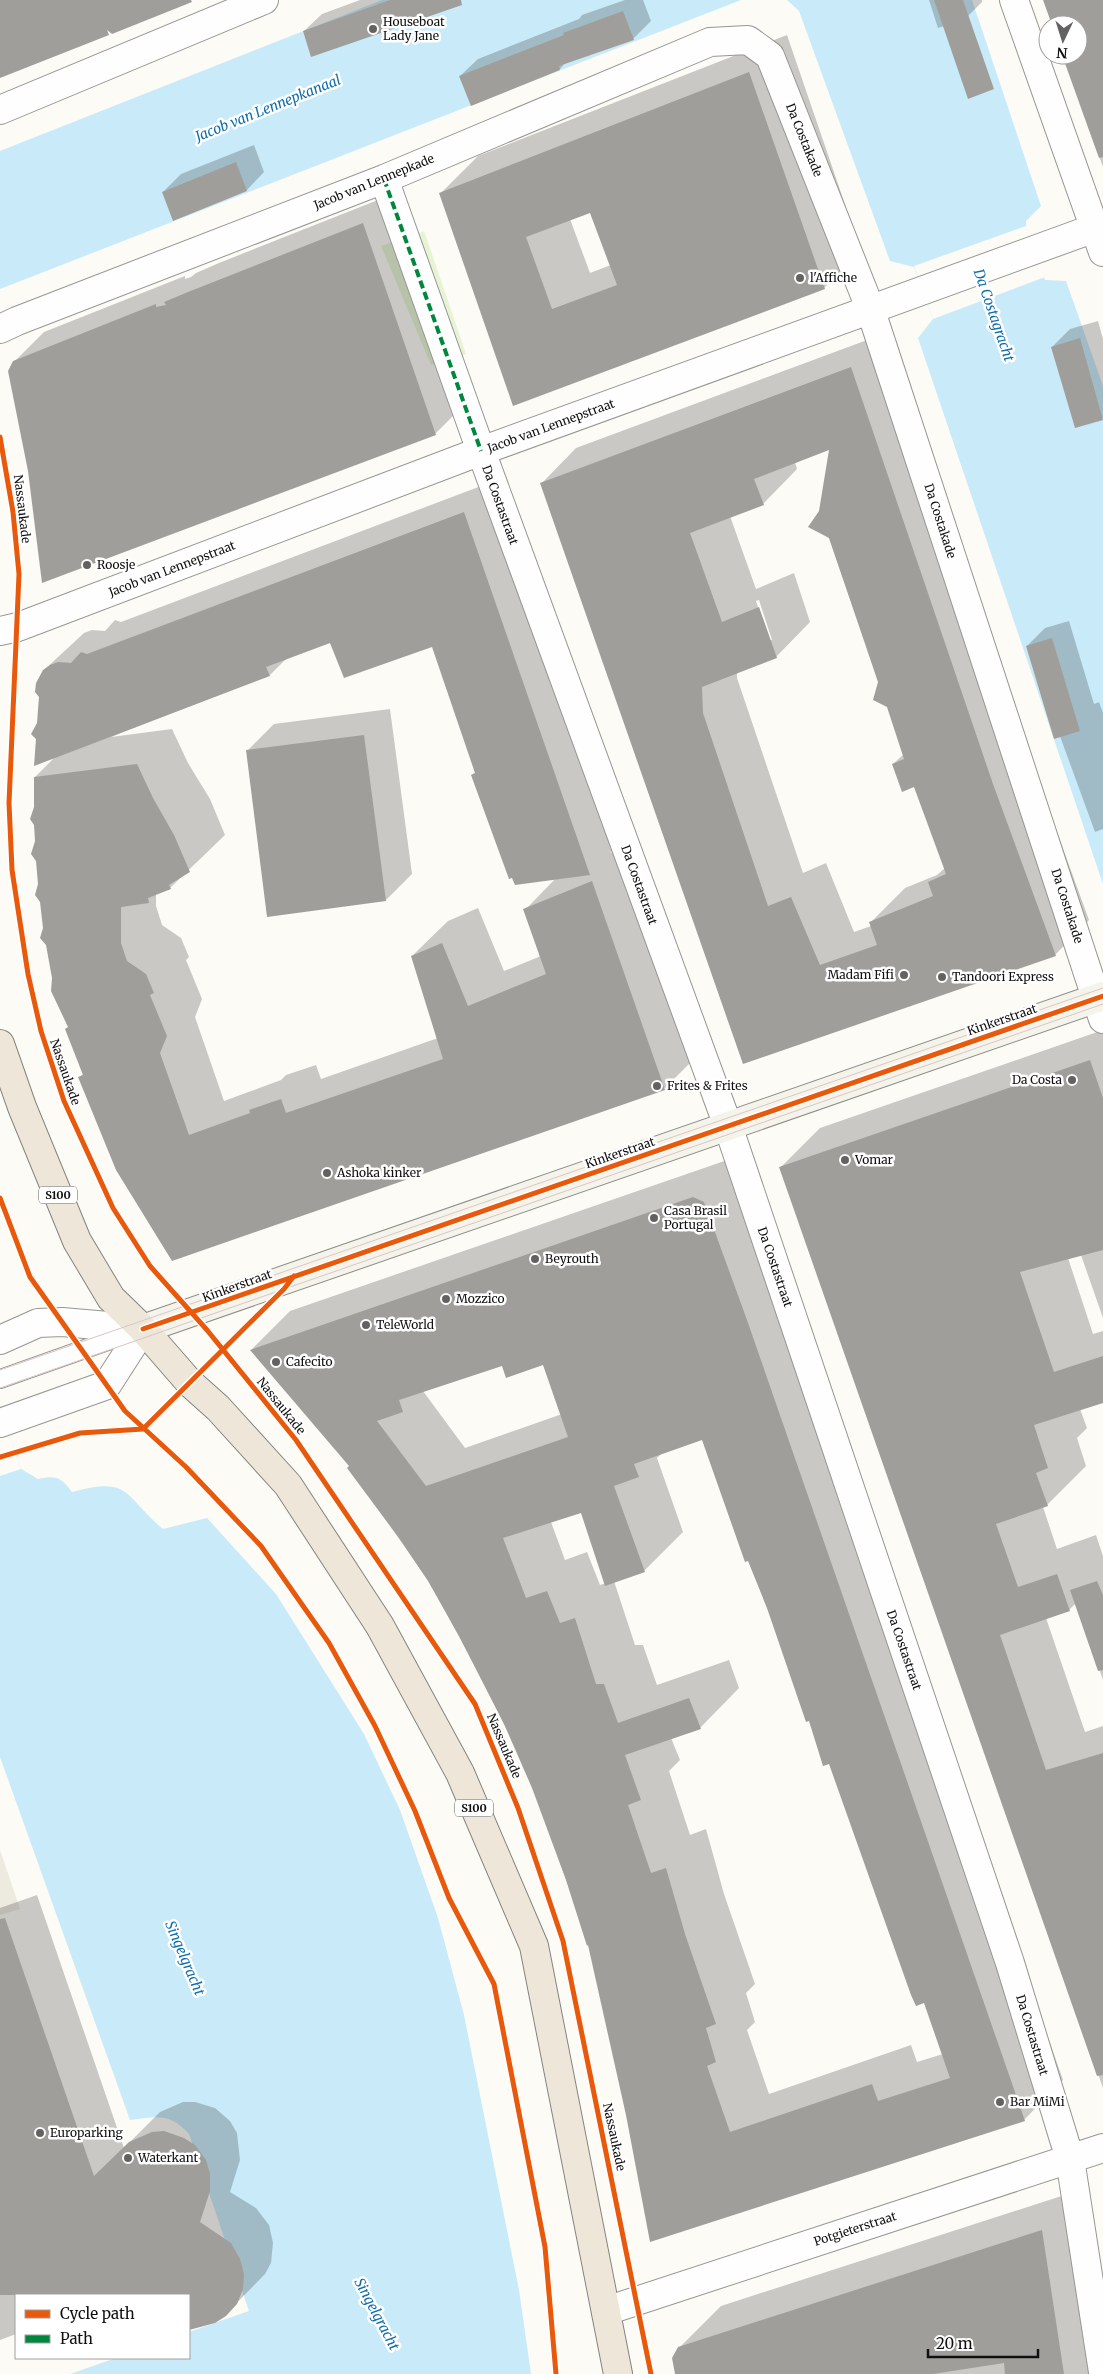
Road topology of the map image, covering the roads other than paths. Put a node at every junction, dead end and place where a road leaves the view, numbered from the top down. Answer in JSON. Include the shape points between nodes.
{"nodes":[{"id":1,"x":264,"y":0,"type":"edge"},
{"id":2,"x":1014,"y":0,"type":"edge"},
{"id":3,"x":748,"y":40,"type":"joint"},
{"id":4,"x":0,"y":110,"type":"edge"},
{"id":5,"x":384,"y":179,"type":"junction"},
{"id":6,"x":1100,"y":235,"type":"edge"},
{"id":7,"x":870,"y":308,"type":"junction"},
{"id":8,"x":0,"y":330,"type":"edge"},
{"id":9,"x":480,"y":451,"type":"junction"},
{"id":10,"x":0,"y":631,"type":"edge"},
{"id":11,"x":1101,"y":1004,"type":"edge"},
{"id":12,"x":0,"y":1044,"type":"edge"},
{"id":13,"x":728,"y":1126,"type":"junction"},
{"id":14,"x":143,"y":1329,"type":"junction"},
{"id":15,"x":0,"y":1340,"type":"edge"},
{"id":16,"x":0,"y":1378,"type":"edge"},
{"id":17,"x":3,"y":1422,"type":"edge"},
{"id":18,"x":1103,"y":2148,"type":"edge"},
{"id":19,"x":1070,"y":2158,"type":"junction"},
{"id":20,"x":606,"y":2311,"type":"junction"},
{"id":21,"x":1103,"y":2372,"type":"edge"},
{"id":22,"x":618,"y":2374,"type":"edge"}],
"edges":[{"from":1,"to":4,"type":"street"},
{"from":2,"to":6,"type":"street"},
{"from":3,"to":5,"type":"street","name":"Jacob van Lennepkade","via":[[710,42]]},
{"from":3,"to":7,"type":"street","name":"Da Costakade","via":[[770,56]]},
{"from":5,"to":8,"type":"street","name":"Jacob van Lennepkade"},
{"from":5,"to":9,"type":"street","name":"Da Costastraat"},
{"from":6,"to":7,"type":"street","name":"Jacob van Lennepstraat","via":[[1035,250]]},
{"from":7,"to":9,"type":"street","name":"Jacob van Lennepstraat"},
{"from":7,"to":11,"type":"street","name":"Da Costakade"},
{"from":9,"to":10,"type":"street","name":"Jacob van Lennepstraat","via":[[18,627]]},
{"from":9,"to":13,"type":"street","name":"Da Costastraat"},
{"from":11,"to":13,"type":"street","name":"Kinkerstraat"},
{"from":12,"to":14,"type":"main road","number":"S100","via":[[77,1241],[110,1298]]},
{"from":13,"to":14,"type":"street","name":"Kinkerstraat"},
{"from":13,"to":19,"type":"street","name":"Da Costastraat","via":[[1003,1944]]},
{"from":14,"to":15,"type":"street","name":"Kinkerstraat","via":[[38,1323]]},
{"from":14,"to":16,"type":"lane","name":"Kinkerstraat"},
{"from":14,"to":17,"type":"street","via":[[107,1385]]},
{"from":14,"to":20,"type":"main road","number":"S100","via":[[288,1485],[380,1626],[460,1773],[534,1946]]},
{"from":18,"to":19,"type":"street","name":"Potgieterstraat"},
{"from":19,"to":20,"type":"street","name":"Potgieterstraat"},
{"from":19,"to":21,"type":"street","name":"Da Costastraat"},
{"from":20,"to":22,"type":"main road","number":"S100"}]}
